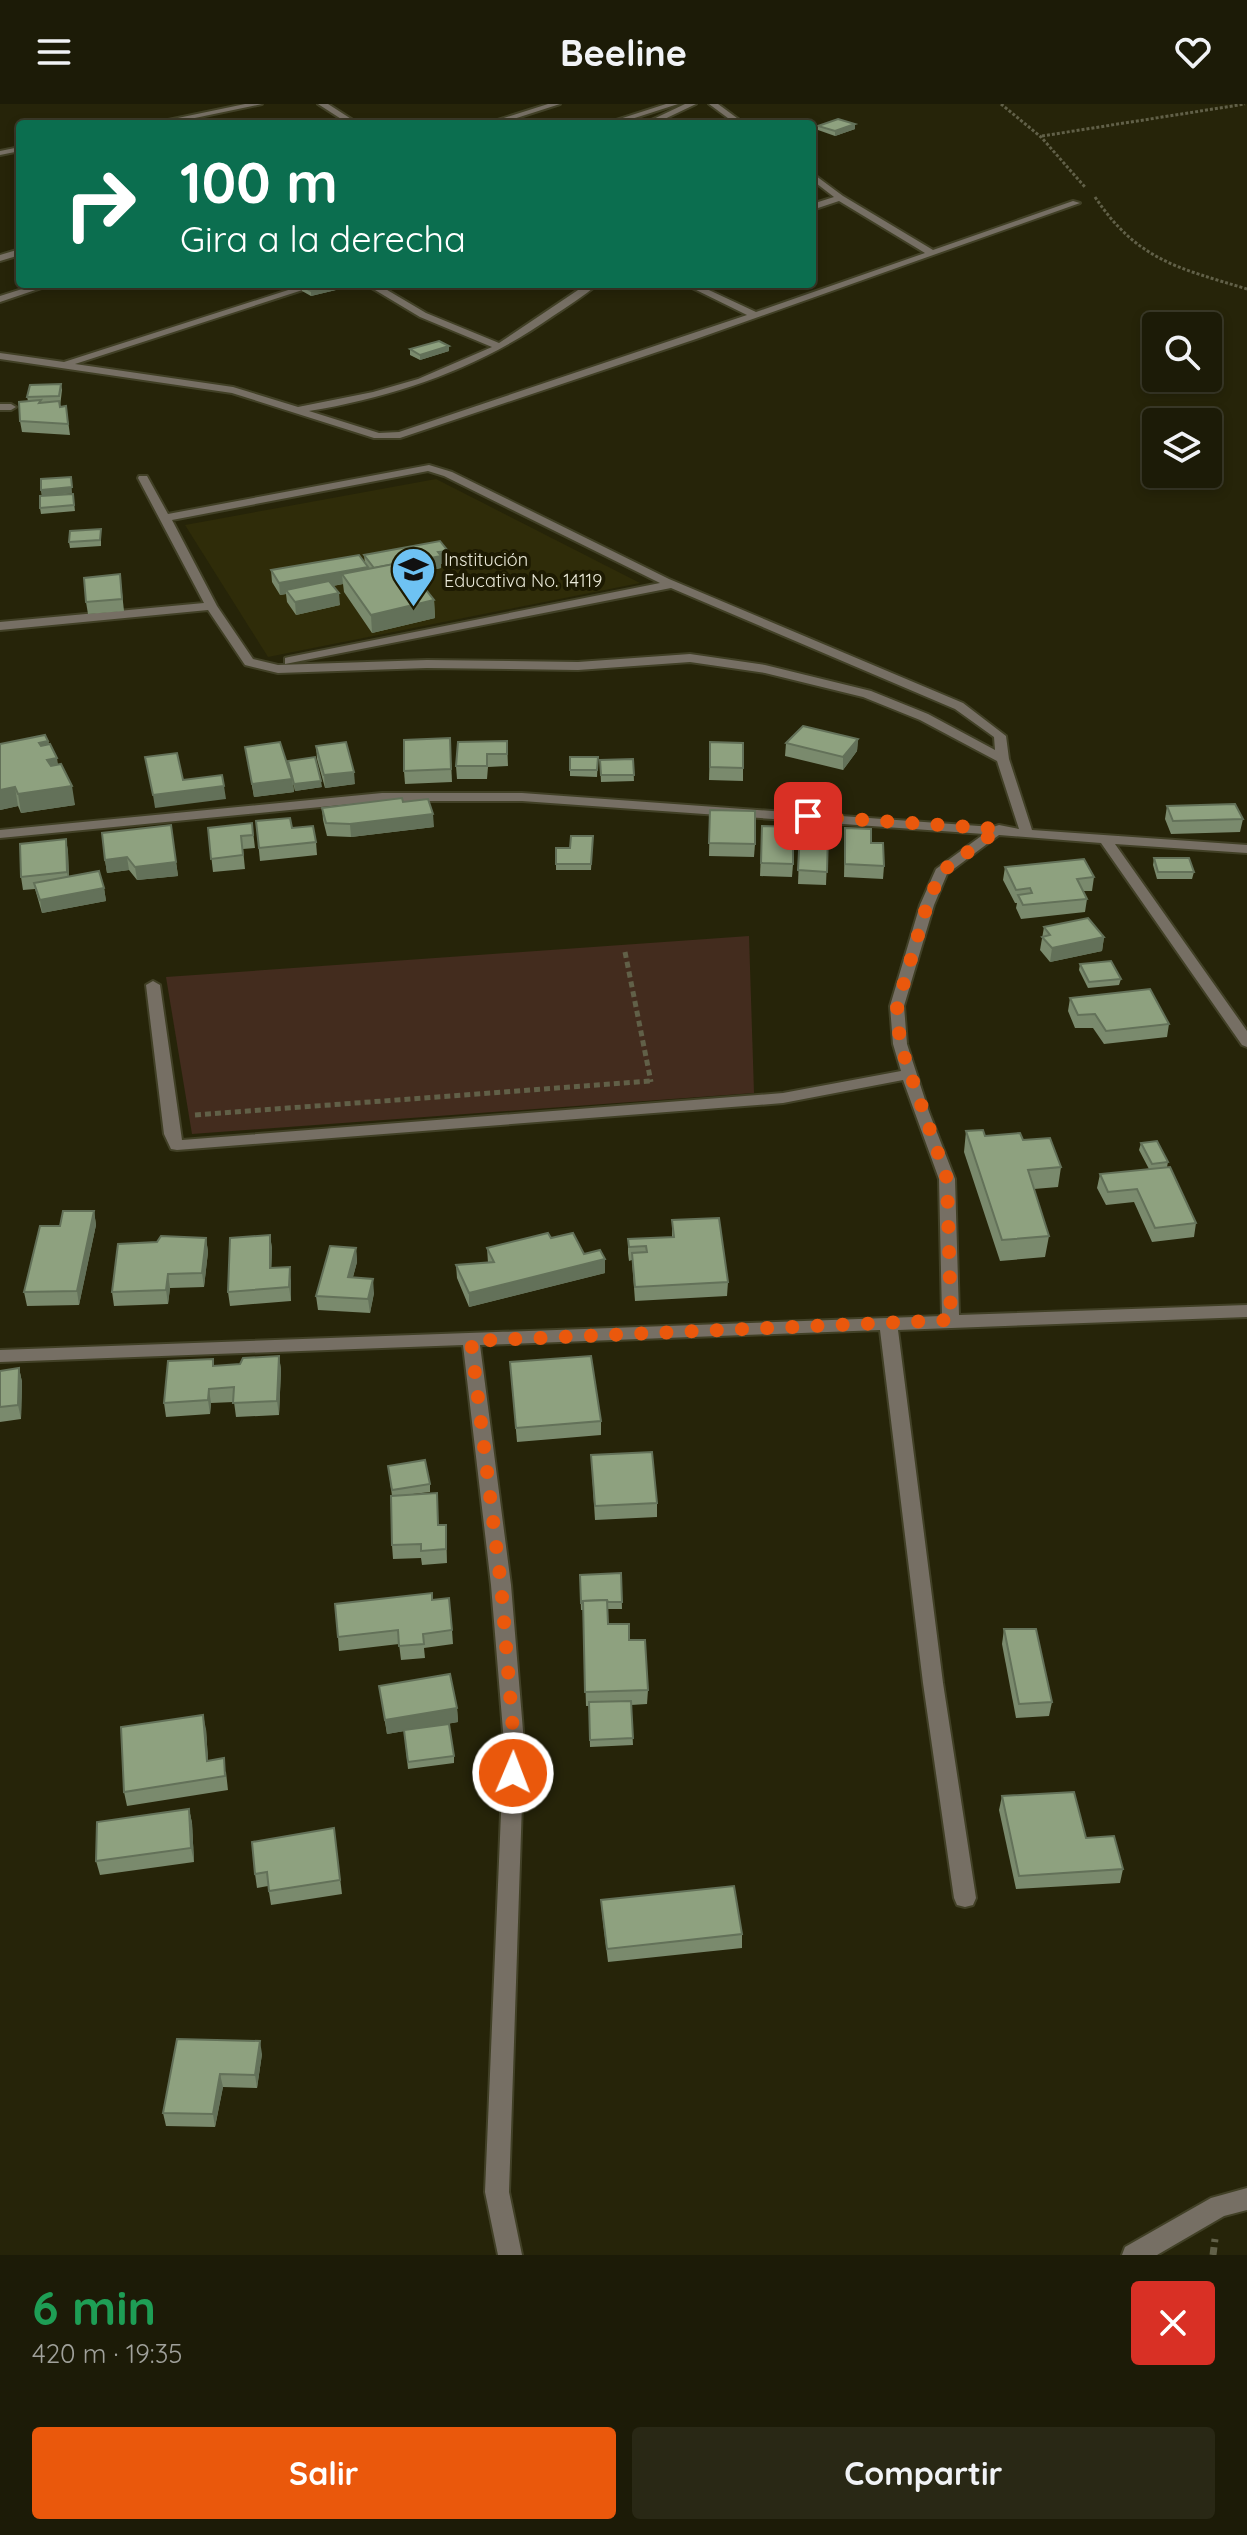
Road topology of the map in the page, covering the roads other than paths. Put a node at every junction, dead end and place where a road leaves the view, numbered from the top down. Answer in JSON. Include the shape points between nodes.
{"nodes":[{"id":1,"x":258,"y":104,"type":"edge"},
{"id":2,"x":322,"y":104,"type":"edge"},
{"id":3,"x":556,"y":104,"type":"edge"},
{"id":4,"x":674,"y":104,"type":"edge"},
{"id":5,"x":692,"y":104,"type":"edge"},
{"id":6,"x":713,"y":104,"type":"edge"},
{"id":7,"x":174,"y":120,"type":"edge"},
{"id":8,"x":348,"y":120,"type":"edge"},
{"id":9,"x":502,"y":120,"type":"edge"},
{"id":10,"x":621,"y":120,"type":"edge"},
{"id":11,"x":656,"y":120,"type":"edge"},
{"id":12,"x":735,"y":120,"type":"edge"},
{"id":13,"x":816,"y":179,"type":"edge"},
{"id":14,"x":840,"y":198,"type":"junction"},
{"id":15,"x":1076,"y":203,"type":"dead end"},
{"id":16,"x":816,"y":206,"type":"edge"},
{"id":17,"x":930,"y":252,"type":"junction"},
{"id":18,"x":35,"y":288,"type":"edge"},
{"id":19,"x":303,"y":288,"type":"edge"},
{"id":20,"x":377,"y":288,"type":"edge"},
{"id":21,"x":587,"y":288,"type":"edge"},
{"id":22,"x":698,"y":288,"type":"edge"},
{"id":23,"x":0,"y":299,"type":"edge"},
{"id":24,"x":755,"y":315,"type":"junction"},
{"id":25,"x":500,"y":347,"type":"junction"},
{"id":26,"x":0,"y":356,"type":"edge"},
{"id":27,"x":62,"y":365,"type":"junction"},
{"id":28,"x":296,"y":410,"type":"junction"},
{"id":29,"x":143,"y":478,"type":"dead end"},
{"id":30,"x":165,"y":518,"type":"junction"},
{"id":31,"x":672,"y":584,"type":"junction"},
{"id":32,"x":211,"y":606,"type":"junction"},
{"id":33,"x":0,"y":626,"type":"edge"},
{"id":34,"x":265,"y":666,"type":"junction"},
{"id":35,"x":1003,"y":759,"type":"junction"},
{"id":36,"x":999,"y":829,"type":"junction"},
{"id":37,"x":1026,"y":831,"type":"junction"},
{"id":38,"x":0,"y":834,"type":"edge"},
{"id":39,"x":1105,"y":839,"type":"junction"},
{"id":40,"x":1247,"y":849,"type":"edge"},
{"id":41,"x":153,"y":985,"type":"dead end"},
{"id":42,"x":1247,"y":1042,"type":"edge"},
{"id":43,"x":909,"y":1074,"type":"junction"},
{"id":44,"x":1247,"y":1311,"type":"edge"},
{"id":45,"x":951,"y":1320,"type":"junction"},
{"id":46,"x":888,"y":1322,"type":"junction"},
{"id":47,"x":471,"y":1341,"type":"junction"},
{"id":48,"x":0,"y":1356,"type":"edge"},
{"id":49,"x":965,"y":1898,"type":"dead end"},
{"id":50,"x":1247,"y":2199,"type":"edge"},
{"id":51,"x":510,"y":2255,"type":"edge"},
{"id":52,"x":1134,"y":2255,"type":"edge"}],
"edges":[{"from":1,"to":7,"type":"street"},
{"from":2,"to":8,"type":"street"},
{"from":3,"to":9,"type":"street"},
{"from":4,"to":10,"type":"street"},
{"from":5,"to":11,"type":"street"},
{"from":6,"to":12,"type":"street"},
{"from":13,"to":14,"type":"street"},
{"from":14,"to":16,"type":"street"},
{"from":14,"to":17,"type":"street"},
{"from":15,"to":17,"type":"street"},
{"from":17,"to":24,"type":"street"},
{"from":18,"to":23,"type":"street"},
{"from":19,"to":27,"type":"street"},
{"from":20,"to":25,"type":"street","via":[[423,315]]},
{"from":21,"to":25,"type":"street"},
{"from":22,"to":24,"type":"street"},
{"from":24,"to":28,"type":"street","via":[[400,435],[378,436]]},
{"from":25,"to":28,"type":"street","via":[[364,399]]},
{"from":26,"to":27,"type":"street"},
{"from":27,"to":28,"type":"street","via":[[205,385]]},
{"from":29,"to":30,"type":"street"},
{"from":30,"to":31,"type":"street","via":[[429,468]]},
{"from":30,"to":32,"type":"street"},
{"from":31,"to":34,"type":"street"},
{"from":31,"to":35,"type":"street","via":[[959,706],[1000,736]]},
{"from":32,"to":33,"type":"street"},
{"from":32,"to":34,"type":"street","via":[[249,662]]},
{"from":34,"to":35,"type":"street","via":[[578,666],[690,658],[765,669],[867,694]]},
{"from":35,"to":37,"type":"street"},
{"from":36,"to":37,"type":"street"},
{"from":36,"to":38,"type":"street","via":[[522,797],[382,797]]},
{"from":36,"to":43,"type":"street","via":[[941,872],[927,905],[897,1006]]},
{"from":37,"to":39,"type":"street"},
{"from":39,"to":40,"type":"street"},
{"from":39,"to":42,"type":"street"},
{"from":41,"to":43,"type":"street","via":[[177,1145],[783,1098]]},
{"from":43,"to":45,"type":"street","via":[[947,1179]]},
{"from":44,"to":45,"type":"street"},
{"from":45,"to":46,"type":"street"},
{"from":46,"to":47,"type":"street"},
{"from":46,"to":49,"type":"street"},
{"from":47,"to":48,"type":"street"},
{"from":47,"to":51,"type":"street","via":[[514,1743],[497,2192]]},
{"from":50,"to":52,"type":"street","via":[[1219,2206]]}]}
